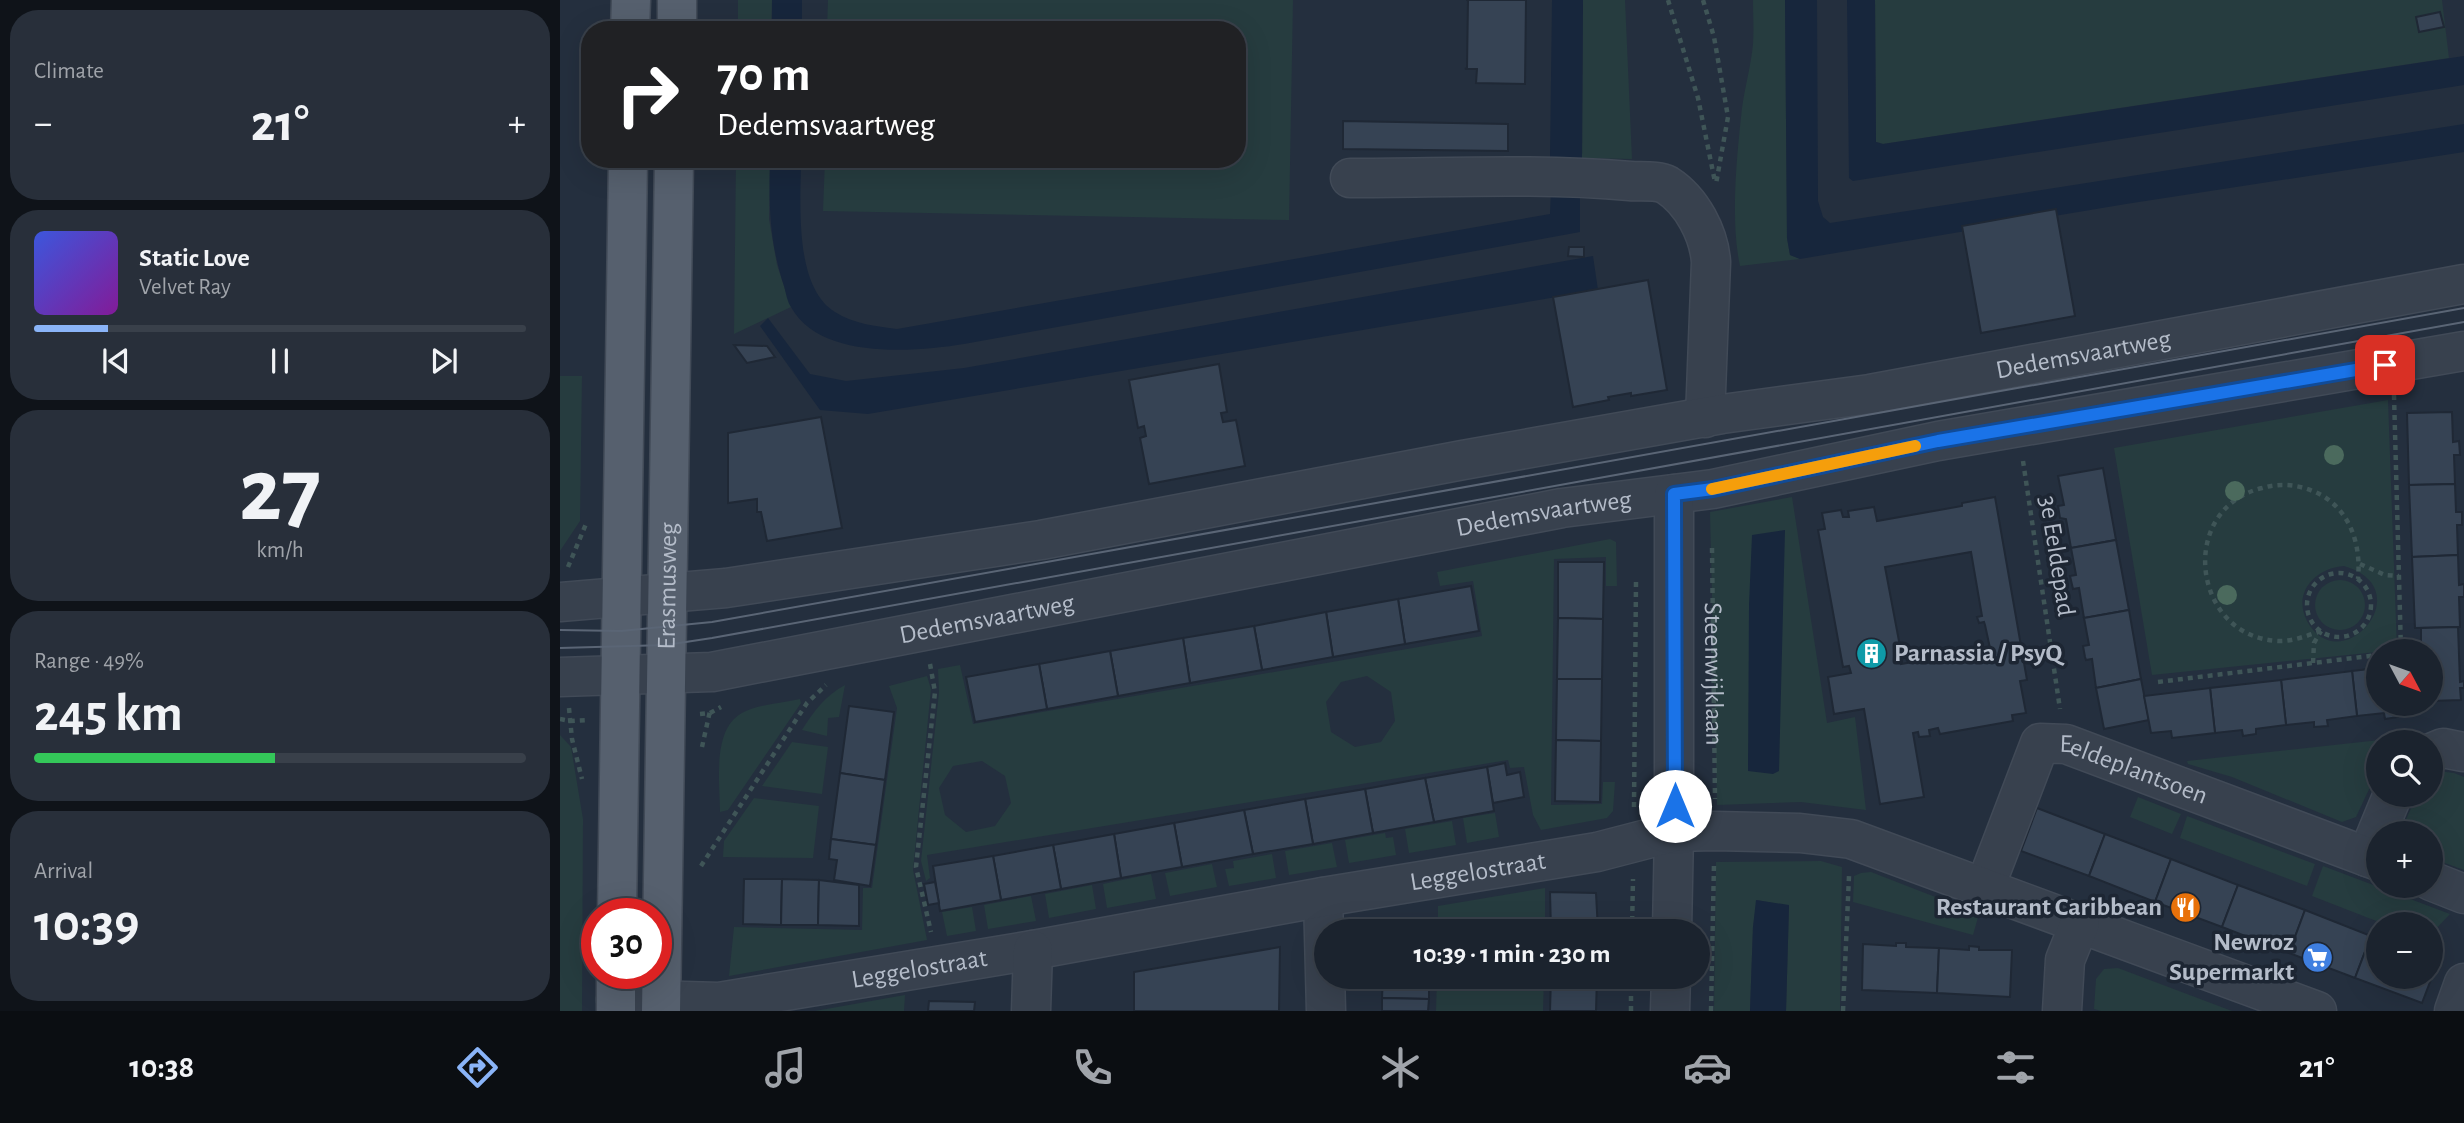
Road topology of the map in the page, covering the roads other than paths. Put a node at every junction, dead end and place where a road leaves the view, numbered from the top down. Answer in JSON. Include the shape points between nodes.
{"nodes":[{"id":1,"x":631,"y":0,"type":"edge"},
{"id":2,"x":677,"y":0,"type":"edge"},
{"id":3,"x":630,"y":21,"type":"edge"},
{"id":4,"x":677,"y":21,"type":"edge"},
{"id":5,"x":628,"y":168,"type":"edge"},
{"id":6,"x":674,"y":168,"type":"edge"},
{"id":7,"x":1350,"y":178,"type":"dead end"},
{"id":8,"x":2464,"y":284,"type":"edge"},
{"id":9,"x":2464,"y":351,"type":"edge"},
{"id":10,"x":1705,"y":418,"type":"junction"},
{"id":11,"x":1674,"y":494,"type":"junction"},
{"id":12,"x":666,"y":594,"type":"junction"},
{"id":13,"x":620,"y":598,"type":"junction"},
{"id":14,"x":560,"y":603,"type":"edge"},
{"id":15,"x":620,"y":675,"type":"junction"},
{"id":16,"x":666,"y":675,"type":"junction"},
{"id":17,"x":560,"y":677,"type":"edge"},
{"id":18,"x":2443,"y":748,"type":"edge"},
{"id":19,"x":2464,"y":752,"type":"edge"},
{"id":20,"x":1674,"y":832,"type":"junction"},
{"id":21,"x":2366,"y":856,"type":"edge"},
{"id":22,"x":2443,"y":886,"type":"edge"},
{"id":23,"x":1985,"y":887,"type":"junction"},
{"id":24,"x":2464,"y":894,"type":"edge"},
{"id":25,"x":1323,"y":897,"type":"junction"},
{"id":26,"x":617,"y":898,"type":"edge"},
{"id":27,"x":1672,"y":919,"type":"edge"},
{"id":28,"x":2080,"y":923,"type":"junction"},
{"id":29,"x":1033,"y":950,"type":"junction"},
{"id":30,"x":2464,"y":983,"type":"edge"},
{"id":31,"x":1671,"y":989,"type":"edge"},
{"id":32,"x":616,"y":994,"type":"edge"},
{"id":33,"x":661,"y":1006,"type":"edge"},
{"id":34,"x":1031,"y":1011,"type":"edge"},
{"id":35,"x":1326,"y":1011,"type":"edge"},
{"id":36,"x":1670,"y":1011,"type":"edge"},
{"id":37,"x":2062,"y":1011,"type":"edge"},
{"id":38,"x":2317,"y":1011,"type":"edge"},
{"id":39,"x":2454,"y":1011,"type":"edge"}],
"edges":[{"from":1,"to":3,"type":"main road"},
{"from":2,"to":4,"type":"main road"},
{"from":5,"to":13,"type":"main road","name":"Erasmusweg"},
{"from":6,"to":12,"type":"main road","name":"Erasmusweg"},
{"from":7,"to":10,"type":"street","via":[[1570,178],[1665,184],[1698,220],[1710,247]]},
{"from":8,"to":10,"type":"street","name":"Dedemsvaartweg","via":[[1870,394]]},
{"from":9,"to":11,"type":"street","name":"Dedemsvaartweg","via":[[1938,441]]},
{"from":10,"to":12,"type":"street","name":"Dedemsvaartweg","via":[[1041,540]]},
{"from":11,"to":16,"type":"street","name":"Dedemsvaartweg","via":[[1562,508],[712,672]]},
{"from":11,"to":20,"type":"street","name":"Steenwijklaan"},
{"from":12,"to":13,"type":"street","name":"Dedemsvaartweg"},
{"from":12,"to":16,"type":"main road","name":"Erasmusweg"},
{"from":13,"to":14,"type":"street","name":"Dedemsvaartweg"},
{"from":13,"to":15,"type":"main road","name":"Erasmusweg"},
{"from":15,"to":16,"type":"street","name":"Dedemsvaartweg"},
{"from":15,"to":17,"type":"street","name":"Dedemsvaartweg"},
{"from":15,"to":26,"type":"main road","name":"Erasmusweg"},
{"from":16,"to":33,"type":"main road","name":"Erasmusweg"},
{"from":18,"to":19,"type":"street"},
{"from":20,"to":23,"type":"street","name":"Leggelostraat","via":[[1800,833],[1851,839]]},
{"from":20,"to":25,"type":"street","name":"Leggelostraat","via":[[1597,852]]},
{"from":20,"to":27,"type":"street","name":"Steenwijklaan"},
{"from":21,"to":23,"type":"street","name":"Eeldeplantsoen","via":[[2066,744],[2040,743]]},
{"from":22,"to":24,"type":"street"},
{"from":23,"to":28,"type":"street","name":"Leggelostraat"},
{"from":25,"to":29,"type":"street","name":"Leggelostraat"},
{"from":25,"to":35,"type":"street"},
{"from":28,"to":37,"type":"street","via":[[2064,960]]},
{"from":28,"to":38,"type":"street","name":"Leggelostraat"},
{"from":29,"to":33,"type":"street","name":"Leggelostraat","via":[[719,1002]]},
{"from":29,"to":34,"type":"street"},
{"from":30,"to":39,"type":"street"},
{"from":31,"to":36,"type":"street"},
{"from":32,"to":33,"type":"street","name":"Leggelostraat"}]}
